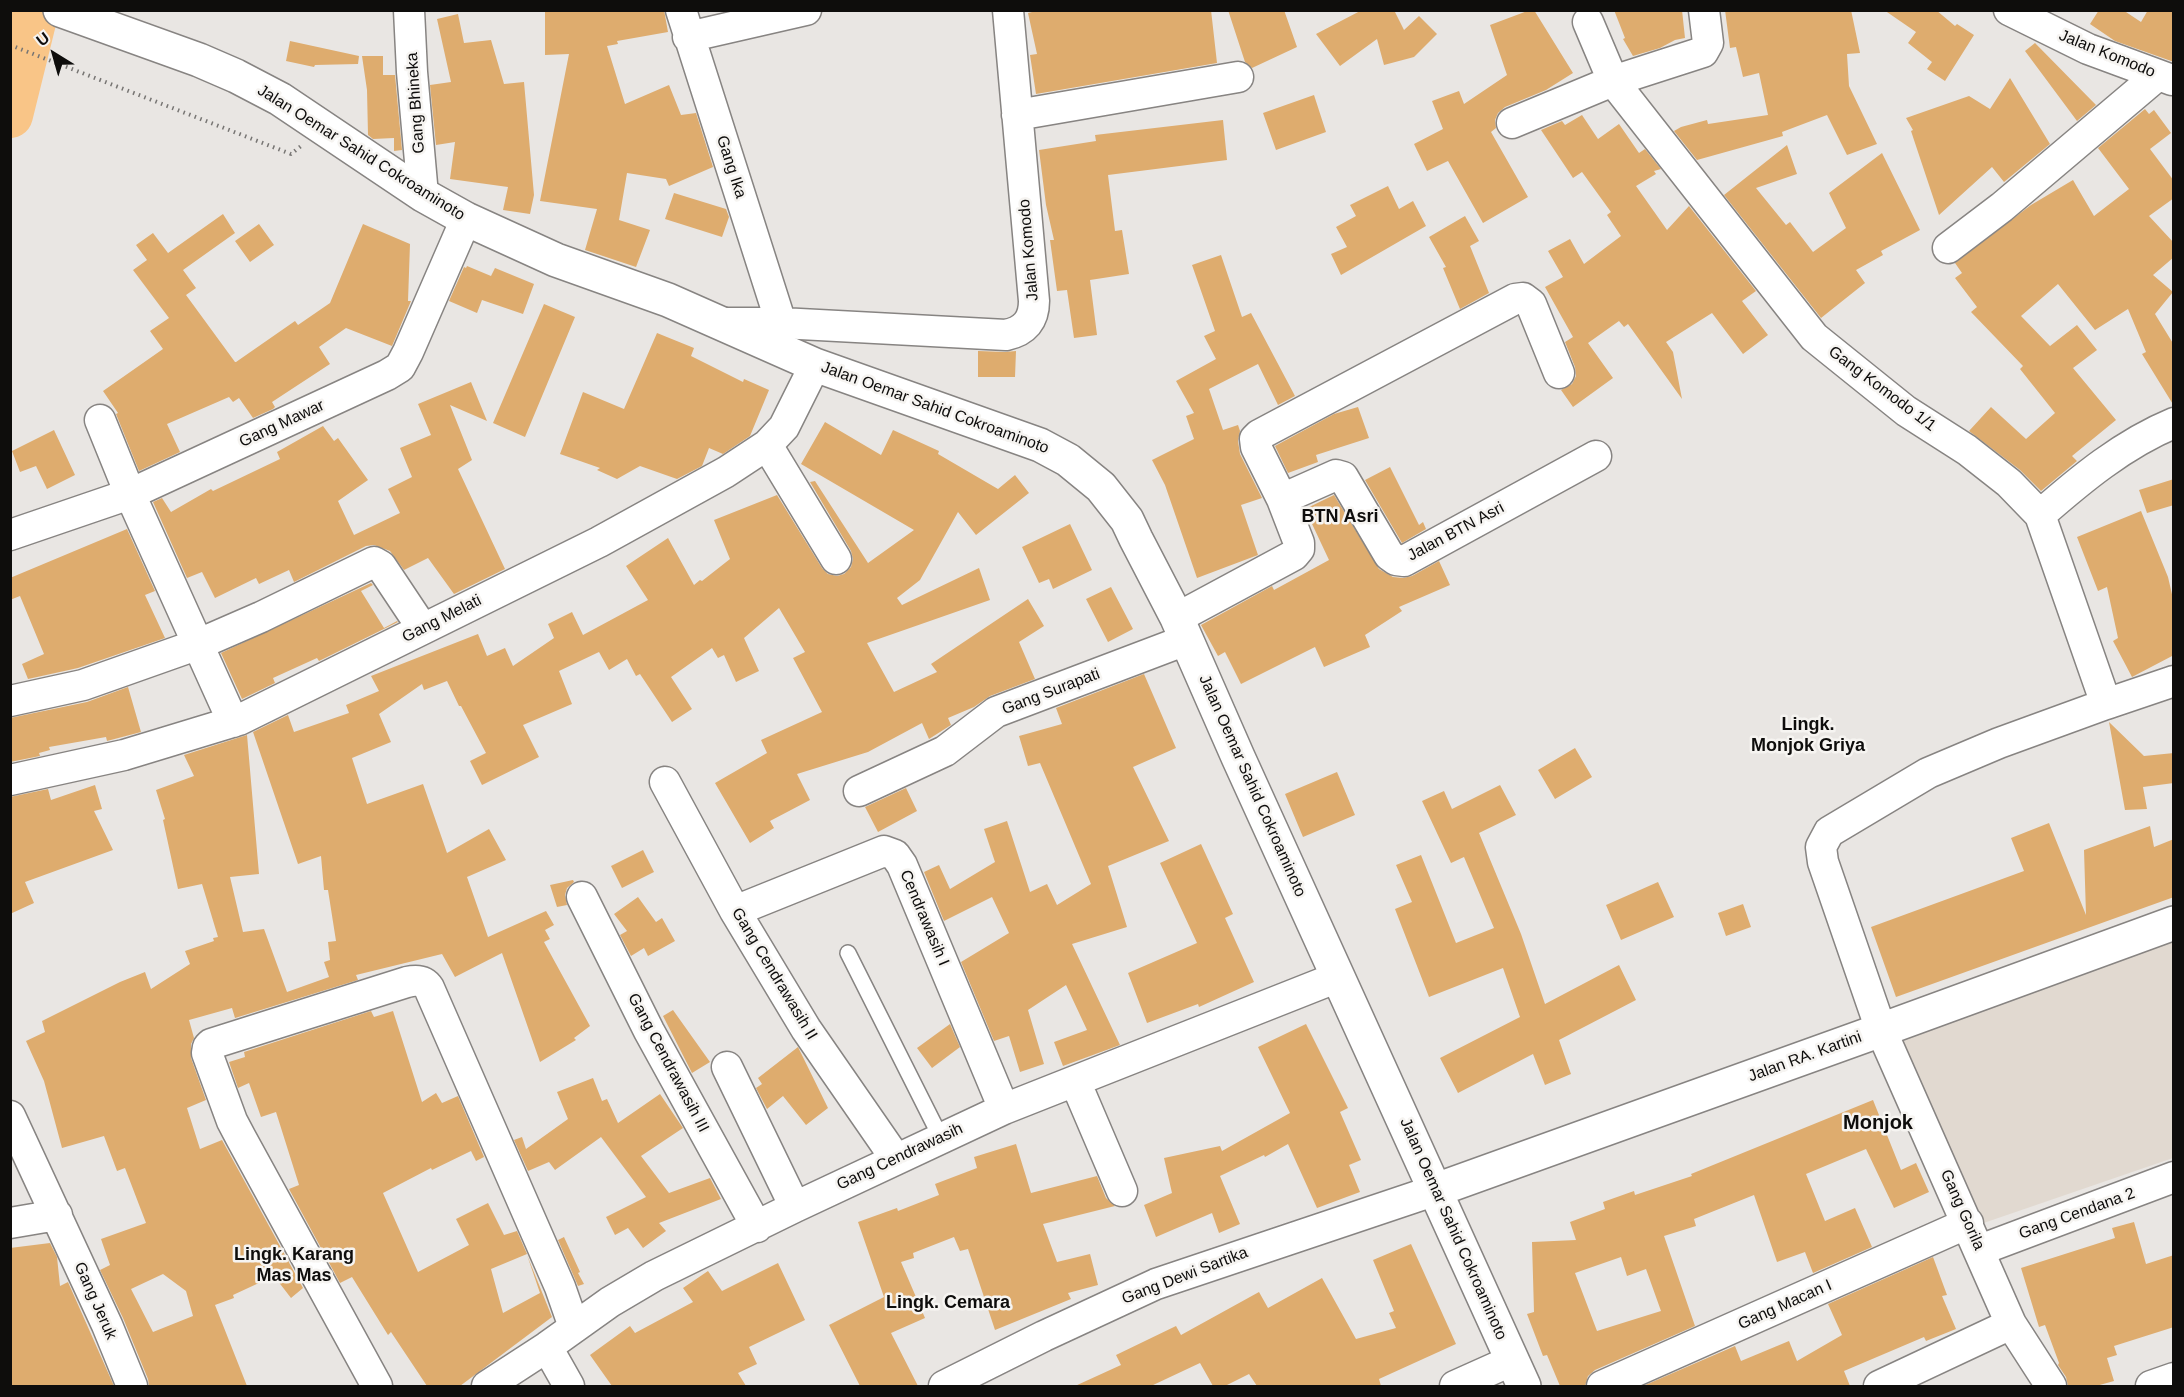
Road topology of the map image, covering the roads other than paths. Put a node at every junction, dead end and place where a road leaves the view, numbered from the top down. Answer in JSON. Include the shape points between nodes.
{"nodes":[{"id":1,"x":60,"y":10,"type":"edge"},
{"id":2,"x":409,"y":10,"type":"edge"},
{"id":3,"x":806,"y":10,"type":"edge"},
{"id":4,"x":1008,"y":10,"type":"edge"},
{"id":5,"x":1704,"y":10,"type":"edge"},
{"id":6,"x":2009,"y":10,"type":"edge"},
{"id":7,"x":1588,"y":22,"type":"dead end"},
{"id":8,"x":684,"y":24,"type":"edge"},
{"id":9,"x":1238,"y":77,"type":"dead end"},
{"id":10,"x":2166,"y":78,"type":"edge"},
{"id":11,"x":1613,"y":81,"type":"junction"},
{"id":12,"x":1017,"y":115,"type":"junction"},
{"id":13,"x":1512,"y":123,"type":"dead end"},
{"id":14,"x":423,"y":195,"type":"junction"},
{"id":15,"x":466,"y":219,"type":"junction"},
{"id":16,"x":1948,"y":248,"type":"dead end"},
{"id":17,"x":723,"y":323,"type":"junction"},
{"id":18,"x":781,"y":323,"type":"junction"},
{"id":19,"x":815,"y":365,"type":"junction"},
{"id":20,"x":1559,"y":374,"type":"dead end"},
{"id":21,"x":100,"y":420,"type":"dead end"},
{"id":22,"x":2174,"y":423,"type":"edge"},
{"id":23,"x":767,"y":445,"type":"junction"},
{"id":24,"x":1596,"y":456,"type":"dead end"},
{"id":25,"x":130,"y":494,"type":"junction"},
{"id":26,"x":1282,"y":499,"type":"junction"},
{"id":27,"x":2040,"y":515,"type":"junction"},
{"id":28,"x":10,"y":534,"type":"edge"},
{"id":29,"x":836,"y":558,"type":"dead end"},
{"id":30,"x":423,"y":629,"type":"junction"},
{"id":31,"x":1181,"y":629,"type":"junction"},
{"id":32,"x":199,"y":644,"type":"junction"},
{"id":33,"x":2174,"y":681,"type":"edge"},
{"id":34,"x":10,"y":701,"type":"edge"},
{"id":35,"x":2106,"y":704,"type":"junction"},
{"id":36,"x":233,"y":722,"type":"junction"},
{"id":37,"x":10,"y":780,"type":"edge"},
{"id":38,"x":664,"y":782,"type":"dead end"},
{"id":39,"x":859,"y":791,"type":"dead end"},
{"id":40,"x":582,"y":897,"type":"dead end"},
{"id":41,"x":735,"y":911,"type":"junction"},
{"id":42,"x":2174,"y":922,"type":"edge"},
{"id":43,"x":849,"y":953,"type":"dead end"},
{"id":44,"x":1338,"y":977,"type":"junction"},
{"id":45,"x":1881,"y":1030,"type":"junction"},
{"id":46,"x":727,"y":1067,"type":"dead end"},
{"id":47,"x":1075,"y":1081,"type":"junction"},
{"id":48,"x":1004,"y":1109,"type":"junction"},
{"id":49,"x":10,"y":1116,"type":"edge"},
{"id":50,"x":941,"y":1138,"type":"junction"},
{"id":51,"x":896,"y":1159,"type":"junction"},
{"id":52,"x":2174,"y":1177,"type":"edge"},
{"id":53,"x":1436,"y":1190,"type":"junction"},
{"id":54,"x":1122,"y":1191,"type":"dead end"},
{"id":55,"x":795,"y":1207,"type":"junction"},
{"id":56,"x":57,"y":1215,"type":"junction"},
{"id":57,"x":1968,"y":1222,"type":"junction"},
{"id":58,"x":10,"y":1223,"type":"edge"},
{"id":59,"x":757,"y":1227,"type":"junction"},
{"id":60,"x":1980,"y":1250,"type":"junction"},
{"id":61,"x":2011,"y":1324,"type":"junction"},
{"id":62,"x":574,"y":1327,"type":"junction"},
{"id":63,"x":547,"y":1347,"type":"junction"},
{"id":64,"x":1518,"y":1373,"type":"edge"},
{"id":65,"x":2174,"y":1378,"type":"edge"},
{"id":66,"x":132,"y":1386,"type":"edge"},
{"id":67,"x":377,"y":1386,"type":"edge"},
{"id":68,"x":487,"y":1386,"type":"edge"},
{"id":69,"x":569,"y":1386,"type":"edge"},
{"id":70,"x":944,"y":1386,"type":"edge"},
{"id":71,"x":1455,"y":1386,"type":"edge"},
{"id":72,"x":1602,"y":1386,"type":"edge"},
{"id":73,"x":1879,"y":1386,"type":"edge"},
{"id":74,"x":2051,"y":1386,"type":"edge"},
{"id":75,"x":2151,"y":1386,"type":"edge"}],
"edges":[{"from":1,"to":14,"type":"street","name":"Jalan Oemar Sahid Cokroaminoto","via":[[236,76],[280,99]]},
{"from":2,"to":14,"type":"street","name":"Gang Bhineka"},
{"from":3,"to":8,"type":"street"},
{"from":4,"to":12,"type":"street","name":"Jalan Komodo"},
{"from":5,"to":11,"type":"street","via":[[1708,43],[1703,52]]},
{"from":6,"to":10,"type":"street","name":"Jalan Komodo","via":[[2088,49]]},
{"from":7,"to":11,"type":"street","name":"Gang Komodo 1/1"},
{"from":8,"to":18,"type":"street","name":"Gang Ika"},
{"from":9,"to":12,"type":"street"},
{"from":10,"to":16,"type":"street"},
{"from":11,"to":13,"type":"street"},
{"from":11,"to":27,"type":"street","name":"Gang Komodo 1/1","via":[[1814,337],[1906,411],[2009,483]]},
{"from":12,"to":18,"type":"street","name":"Jalan Komodo","via":[[1034,301],[1032,316],[1024,327],[1006,335]]},
{"from":14,"to":15,"type":"street","name":"Jalan Oemar Sahid Cokroaminoto"},
{"from":15,"to":17,"type":"street","name":"Jalan Oemar Sahid Cokroaminoto","via":[[556,260]]},
{"from":15,"to":25,"type":"street","name":"Gang Mawar","via":[[400,367]]},
{"from":17,"to":18,"type":"street","name":"Jalan Komodo"},
{"from":17,"to":19,"type":"street","name":"Jalan Oemar Sahid Cokroaminoto"},
{"from":19,"to":23,"type":"street","name":"Gang Melati","via":[[784,427]]},
{"from":19,"to":31,"type":"street","name":"Jalan Oemar Sahid Cokroaminoto","via":[[1033,441],[1068,460],[1101,487],[1127,520]]},
{"from":20,"to":26,"type":"street","via":[[1531,304],[1523,298],[1515,299],[1259,435],[1256,447]]},
{"from":21,"to":25,"type":"street"},
{"from":22,"to":27,"type":"street","via":[[2103,464]]},
{"from":23,"to":29,"type":"street"},
{"from":23,"to":30,"type":"street","name":"Gang Melati","via":[[599,542]]},
{"from":24,"to":26,"type":"street","name":"Jalan BTN Asri","via":[[1404,561],[1389,555],[1342,477],[1336,475]]},
{"from":25,"to":28,"type":"street","name":"Gang Mawar"},
{"from":25,"to":32,"type":"street"},
{"from":26,"to":31,"type":"street","via":[[1299,549]]},
{"from":27,"to":35,"type":"street","name":"Gang Komodo 1/1"},
{"from":30,"to":32,"type":"street","via":[[381,566],[374,562]]},
{"from":30,"to":36,"type":"street","name":"Gang Melati"},
{"from":31,"to":39,"type":"street","name":"Gang Surapati","via":[[996,712],[945,751]]},
{"from":31,"to":44,"type":"street","name":"Jalan Oemar Sahid Cokroaminoto"},
{"from":32,"to":34,"type":"street","via":[[82,685]]},
{"from":32,"to":36,"type":"street"},
{"from":33,"to":35,"type":"street"},
{"from":35,"to":45,"type":"street","name":"Gang Gorila","via":[[1928,773],[1829,832],[1821,848],[1823,862]]},
{"from":36,"to":37,"type":"street","name":"Gang Melati","via":[[124,755]]},
{"from":38,"to":41,"type":"street","name":"Gang Cendrawasih II"},
{"from":40,"to":59,"type":"street","name":"Gang Cendrawasih III","via":[[648,1031]]},
{"from":41,"to":48,"type":"street","name":"Cendrawasih I","via":[[884,850],[895,855]]},
{"from":41,"to":51,"type":"street","name":"Gang Cendrawasih II","via":[[806,1029]]},
{"from":42,"to":45,"type":"street","name":"Jalan RA. Kartini"},
{"from":43,"to":50,"type":"lane"},
{"from":44,"to":47,"type":"street","name":"Gang Cendrawasih"},
{"from":44,"to":53,"type":"street","name":"Jalan Oemar Sahid Cokroaminoto"},
{"from":45,"to":53,"type":"street","name":"Jalan RA. Kartini"},
{"from":45,"to":57,"type":"street","name":"Gang Gorila"},
{"from":46,"to":55,"type":"street"},
{"from":47,"to":48,"type":"street","name":"Gang Cendrawasih"},
{"from":47,"to":54,"type":"street"},
{"from":48,"to":50,"type":"street","name":"Gang Cendrawasih"},
{"from":49,"to":56,"type":"street","name":"Gang Jeruk"},
{"from":50,"to":51,"type":"street","name":"Gang Cendrawasih"},
{"from":51,"to":55,"type":"street","name":"Gang Cendrawasih"},
{"from":52,"to":60,"type":"street","name":"Gang Cendana 2"},
{"from":53,"to":64,"type":"street","name":"Jalan Oemar Sahid Cokroaminoto"},
{"from":53,"to":70,"type":"street","name":"Gang Dewi Sartika","via":[[1156,1284]]},
{"from":55,"to":59,"type":"street","name":"Gang Cendrawasih"},
{"from":56,"to":58,"type":"street"},
{"from":56,"to":66,"type":"street","name":"Gang Jeruk"},
{"from":57,"to":60,"type":"street","name":"Gang Gorila"},
{"from":57,"to":72,"type":"street","name":"Gang Macan I"},
{"from":59,"to":62,"type":"street","name":"Gang Cendrawasih","via":[[654,1276]]},
{"from":60,"to":61,"type":"street","name":"Gang Gorila"},
{"from":61,"to":73,"type":"street"},
{"from":61,"to":74,"type":"street","name":"Gang Gorila"},
{"from":62,"to":63,"type":"street","name":"Gang Cendrawasih"},
{"from":62,"to":67,"type":"street","via":[[479,1100],[424,983],[407,982],[212,1044],[207,1053],[232,1121]]},
{"from":63,"to":68,"type":"street","name":"Gang Cendrawasih"},
{"from":63,"to":69,"type":"street"},
{"from":64,"to":71,"type":"street"},
{"from":65,"to":75,"type":"street"}]}
